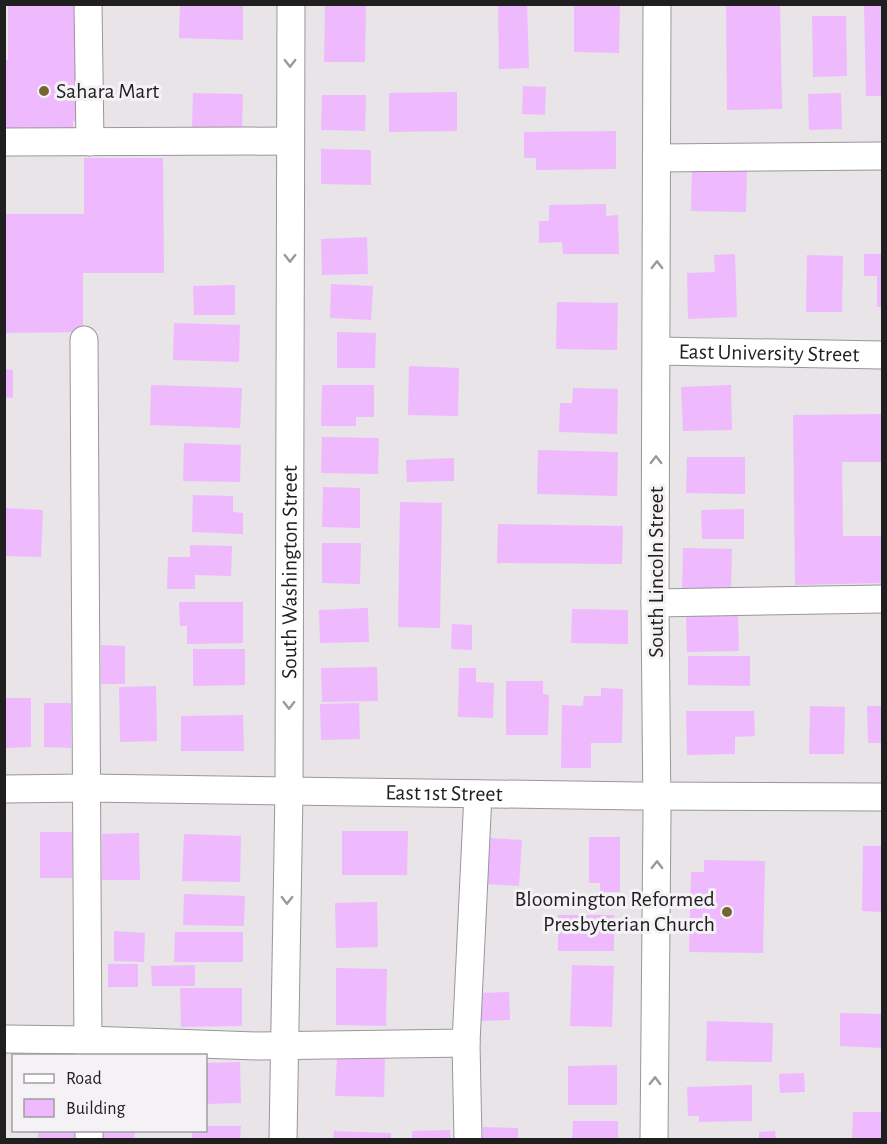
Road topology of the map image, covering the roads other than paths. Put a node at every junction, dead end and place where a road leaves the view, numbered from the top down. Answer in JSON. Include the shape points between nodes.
{"nodes":[{"id":1,"x":88,"y":4,"type":"edge"},
{"id":2,"x":291,"y":4,"type":"edge"},
{"id":3,"x":657,"y":4,"type":"edge"},
{"id":4,"x":290,"y":141,"type":"junction"},
{"id":5,"x":4,"y":142,"type":"edge"},
{"id":6,"x":90,"y":142,"type":"junction"},
{"id":7,"x":882,"y":156,"type":"edge"},
{"id":8,"x":657,"y":158,"type":"junction"},
{"id":9,"x":84,"y":340,"type":"dead end"},
{"id":10,"x":657,"y":351,"type":"junction"},
{"id":11,"x":882,"y":355,"type":"edge"},
{"id":12,"x":882,"y":599,"type":"edge"},
{"id":13,"x":655,"y":603,"type":"junction"},
{"id":14,"x":87,"y":788,"type":"junction"},
{"id":15,"x":4,"y":789,"type":"edge"},
{"id":16,"x":289,"y":791,"type":"junction"},
{"id":17,"x":478,"y":794,"type":"junction"},
{"id":18,"x":657,"y":796,"type":"junction"},
{"id":19,"x":882,"y":797,"type":"edge"},
{"id":20,"x":4,"y":1039,"type":"edge"},
{"id":21,"x":466,"y":1043,"type":"junction"},
{"id":22,"x":284,"y":1045,"type":"junction"},
{"id":23,"x":88,"y":1048,"type":"edge"},
{"id":24,"x":283,"y":1140,"type":"edge"},
{"id":25,"x":468,"y":1140,"type":"edge"},
{"id":26,"x":654,"y":1140,"type":"edge"}],
"edges":[{"from":1,"to":6,"type":"street"},
{"from":2,"to":4,"type":"street","name":"South Washington Street","one_way":true},
{"from":3,"to":8,"type":"street","name":"South Lincoln Street"},
{"from":4,"to":6,"type":"street"},
{"from":4,"to":16,"type":"street","name":"South Washington Street","one_way":true},
{"from":5,"to":6,"type":"street"},
{"from":7,"to":8,"type":"street"},
{"from":10,"to":8,"type":"street","name":"South Lincoln Street","one_way":true},
{"from":9,"to":14,"type":"street"},
{"from":10,"to":11,"type":"street","name":"East University Street"},
{"from":13,"to":10,"type":"street","name":"South Lincoln Street","one_way":true},
{"from":12,"to":13,"type":"street"},
{"from":13,"to":18,"type":"street","name":"South Lincoln Street"},
{"from":14,"to":15,"type":"street","name":"East 1st Street"},
{"from":14,"to":16,"type":"street","name":"East 1st Street"},
{"from":14,"to":23,"type":"street"},
{"from":16,"to":17,"type":"street","name":"East 1st Street"},
{"from":16,"to":22,"type":"street","name":"South Washington Street","one_way":true},
{"from":17,"to":18,"type":"street","name":"East 1st Street"},
{"from":17,"to":21,"type":"street"},
{"from":18,"to":19,"type":"street","name":"East 1st Street"},
{"from":26,"to":18,"type":"street","name":"South Lincoln Street","one_way":true},
{"from":20,"to":23,"type":"street"},
{"from":21,"to":22,"type":"street"},
{"from":21,"to":25,"type":"street"},
{"from":22,"to":23,"type":"street"},
{"from":22,"to":24,"type":"street","name":"South Washington Street"}]}
